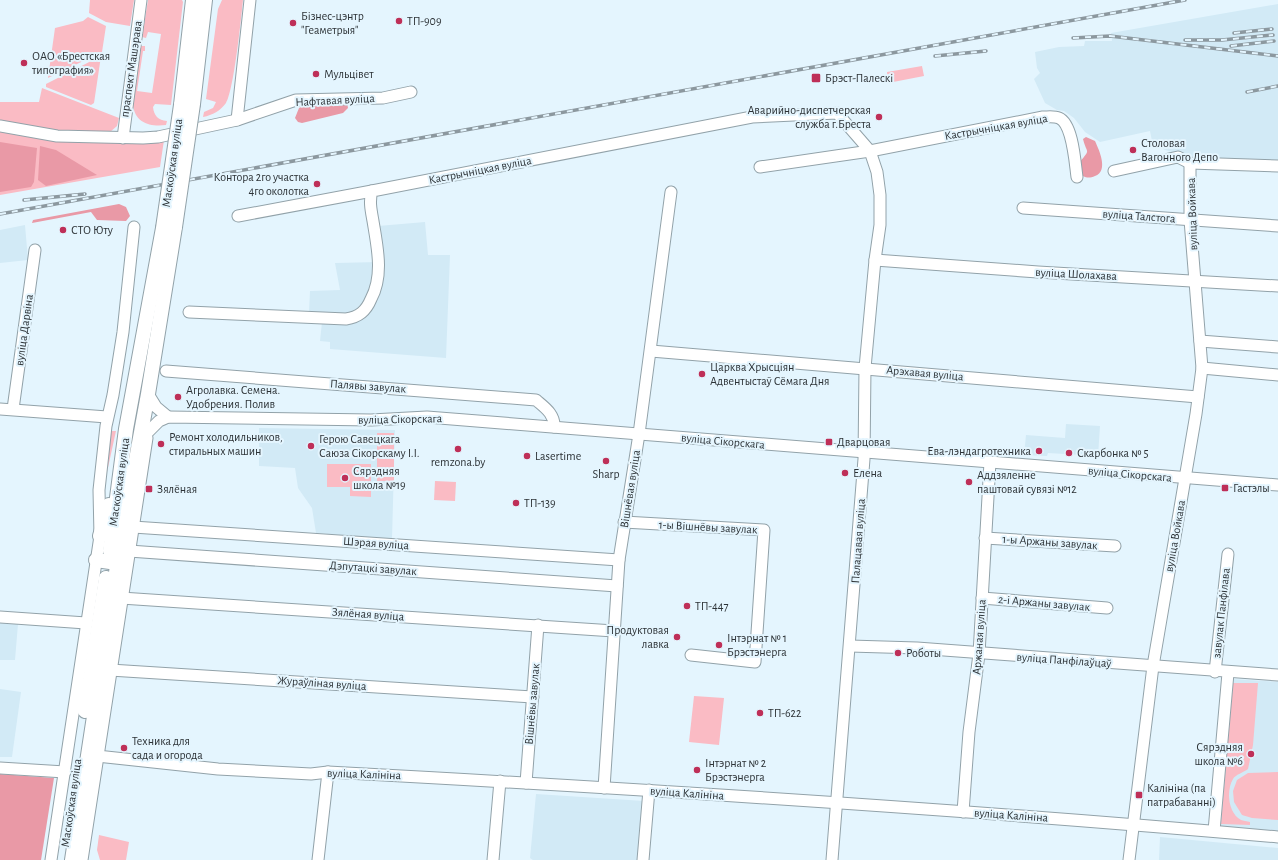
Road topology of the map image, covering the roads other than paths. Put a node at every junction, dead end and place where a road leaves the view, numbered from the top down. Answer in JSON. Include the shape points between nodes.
{"nodes":[{"id":1,"x":141,"y":0,"type":"edge"},
{"id":2,"x":193,"y":0,"type":"edge"},
{"id":3,"x":205,"y":0,"type":"edge"},
{"id":4,"x":250,"y":0,"type":"edge"},
{"id":5,"x":411,"y":92,"type":"dead end"},
{"id":6,"x":187,"y":105,"type":"junction"},
{"id":7,"x":237,"y":120,"type":"junction"},
{"id":8,"x":0,"y":126,"type":"edge"},
{"id":9,"x":123,"y":138,"type":"junction"},
{"id":10,"x":870,"y":151,"type":"junction"},
{"id":11,"x":1190,"y":163,"type":"junction"},
{"id":12,"x":1278,"y":166,"type":"edge"},
{"id":13,"x":760,"y":167,"type":"dead end"},
{"id":14,"x":1114,"y":171,"type":"dead end"},
{"id":15,"x":1077,"y":177,"type":"dead end"},
{"id":16,"x":372,"y":191,"type":"junction"},
{"id":17,"x":671,"y":192,"type":"dead end"},
{"id":18,"x":1023,"y":208,"type":"dead end"},
{"id":19,"x":238,"y":216,"type":"dead end"},
{"id":20,"x":1190,"y":220,"type":"junction"},
{"id":21,"x":1278,"y":226,"type":"edge"},
{"id":22,"x":134,"y":227,"type":"dead end"},
{"id":23,"x":169,"y":228,"type":"junction"},
{"id":24,"x":35,"y":250,"type":"dead end"},
{"id":25,"x":875,"y":260,"type":"junction"},
{"id":26,"x":1196,"y":281,"type":"junction"},
{"id":27,"x":1278,"y":286,"type":"edge"},
{"id":28,"x":189,"y":312,"type":"dead end"},
{"id":29,"x":1200,"y":341,"type":"junction"},
{"id":30,"x":1278,"y":346,"type":"edge"},
{"id":31,"x":651,"y":351,"type":"junction"},
{"id":32,"x":865,"y":368,"type":"junction"},
{"id":33,"x":1202,"y":368,"type":"junction"},
{"id":34,"x":166,"y":371,"type":"dead end"},
{"id":35,"x":1278,"y":375,"type":"edge"},
{"id":36,"x":148,"y":394,"type":"junction"},
{"id":37,"x":1198,"y":397,"type":"junction"},
{"id":38,"x":0,"y":409,"type":"edge"},
{"id":39,"x":13,"y":409,"type":"junction"},
{"id":40,"x":107,"y":417,"type":"junction"},
{"id":41,"x":168,"y":417,"type":"junction"},
{"id":42,"x":554,"y":427,"type":"junction"},
{"id":43,"x":147,"y":433,"type":"junction"},
{"id":44,"x":639,"y":434,"type":"junction"},
{"id":45,"x":864,"y":456,"type":"junction"},
{"id":46,"x":990,"y":462,"type":"junction"},
{"id":47,"x":120,"y":468,"type":"junction"},
{"id":48,"x":1185,"y":479,"type":"junction"},
{"id":49,"x":1278,"y":485,"type":"edge"},
{"id":50,"x":624,"y":522,"type":"junction"},
{"id":51,"x":133,"y":527,"type":"junction"},
{"id":52,"x":100,"y":536,"type":"junction"},
{"id":53,"x":986,"y":538,"type":"junction"},
{"id":54,"x":1115,"y":546,"type":"dead end"},
{"id":55,"x":1228,"y":554,"type":"dead end"},
{"id":56,"x":115,"y":556,"type":"junction"},
{"id":57,"x":619,"y":560,"type":"junction"},
{"id":58,"x":617,"y":586,"type":"junction"},
{"id":59,"x":121,"y":598,"type":"junction"},
{"id":60,"x":982,"y":598,"type":"junction"},
{"id":61,"x":1107,"y":608,"type":"dead end"},
{"id":62,"x":0,"y":616,"type":"edge"},
{"id":63,"x":86,"y":623,"type":"junction"},
{"id":64,"x":538,"y":625,"type":"junction"},
{"id":65,"x":614,"y":631,"type":"junction"},
{"id":66,"x":850,"y":646,"type":"junction"},
{"id":67,"x":979,"y":654,"type":"junction"},
{"id":68,"x":691,"y":655,"type":"dead end"},
{"id":69,"x":1153,"y":666,"type":"junction"},
{"id":70,"x":110,"y":670,"type":"junction"},
{"id":71,"x":1215,"y":672,"type":"junction"},
{"id":72,"x":1228,"y":673,"type":"junction"},
{"id":73,"x":1278,"y":675,"type":"edge"},
{"id":74,"x":533,"y":697,"type":"junction"},
{"id":75,"x":97,"y":756,"type":"junction"},
{"id":76,"x":0,"y":768,"type":"edge"},
{"id":77,"x":65,"y":772,"type":"junction"},
{"id":78,"x":328,"y":772,"type":"junction"},
{"id":79,"x":500,"y":781,"type":"junction"},
{"id":80,"x":526,"y":782,"type":"junction"},
{"id":81,"x":604,"y":788,"type":"junction"},
{"id":82,"x":649,"y":790,"type":"junction"},
{"id":83,"x":837,"y":804,"type":"junction"},
{"id":84,"x":963,"y":812,"type":"junction"},
{"id":85,"x":1132,"y":824,"type":"junction"},
{"id":86,"x":1214,"y":831,"type":"junction"},
{"id":87,"x":1278,"y":837,"type":"edge"},
{"id":88,"x":51,"y":860,"type":"edge"},
{"id":89,"x":63,"y":860,"type":"edge"},
{"id":90,"x":72,"y":860,"type":"edge"},
{"id":91,"x":82,"y":860,"type":"edge"},
{"id":92,"x":318,"y":860,"type":"edge"},
{"id":93,"x":493,"y":860,"type":"edge"},
{"id":94,"x":643,"y":860,"type":"edge"},
{"id":95,"x":832,"y":860,"type":"edge"},
{"id":96,"x":1129,"y":860,"type":"edge"}],
"edges":[{"from":1,"to":9,"type":"street","name":"праспект Машэрава"},
{"from":2,"to":6,"type":"main road"},
{"from":3,"to":6,"type":"main road"},
{"from":4,"to":7,"type":"street"},
{"from":5,"to":7,"type":"street","name":"Нафтавая вуліца","via":[[383,98],[296,100]]},
{"from":6,"to":23,"type":"main road","name":"Маскоўская вуліца","bridge":true},
{"from":7,"to":9,"type":"street","name":"Нафтавая вуліца","via":[[158,137]]},
{"from":8,"to":9,"type":"street","name":"Нафтавая вуліца","via":[[57,136]]},
{"from":10,"to":13,"type":"street","name":"Кастрычніцкая вуліца"},
{"from":10,"to":15,"type":"street","name":"Кастрычніцкая вуліца","via":[[1054,116],[1064,122],[1071,137]]},
{"from":10,"to":16,"type":"street","name":"Кастрычніцкая вуліца","via":[[837,113],[764,116],[695,127]]},
{"from":10,"to":25,"type":"street","name":"Палацавая вуліца","via":[[877,172],[880,195],[880,225]]},
{"from":11,"to":12,"type":"street"},
{"from":11,"to":14,"type":"street","via":[[1178,157]]},
{"from":11,"to":20,"type":"street","name":"вуліца Войкава"},
{"from":16,"to":19,"type":"street"},
{"from":16,"to":28,"type":"street","via":[[370,203],[378,251],[378,278],[373,297],[358,316],[346,319]]},
{"from":17,"to":31,"type":"street","name":"Вішнёвая вуліца"},
{"from":18,"to":20,"type":"street","name":"вуліца Талстога"},
{"from":20,"to":21,"type":"street","name":"вуліца Талстога"},
{"from":20,"to":26,"type":"street","name":"вуліца Войкава"},
{"from":22,"to":40,"type":"street","name":"Маскоўская вуліца","via":[[123,332]]},
{"from":23,"to":36,"type":"main road","name":"Маскоўская вуліца"},
{"from":23,"to":47,"type":"main road","name":"Маскоўская вуліца"},
{"from":24,"to":39,"type":"street","name":"вуліца Дарвіна"},
{"from":25,"to":26,"type":"street","name":"вуліца Шолахава"},
{"from":25,"to":32,"type":"street","name":"Палацавая вуліца"},
{"from":26,"to":27,"type":"street","name":"вуліца Шолахава"},
{"from":26,"to":29,"type":"street","name":"вуліца Войкава"},
{"from":29,"to":30,"type":"street"},
{"from":29,"to":33,"type":"street","name":"вуліца Войкава"},
{"from":31,"to":32,"type":"street","name":"Арэхавая вуліца"},
{"from":31,"to":44,"type":"street","name":"Вішнёвая вуліца"},
{"from":32,"to":37,"type":"street","name":"Арэхавая вуліца"},
{"from":32,"to":45,"type":"street","name":"Палацавая вуліца"},
{"from":33,"to":35,"type":"street"},
{"from":33,"to":37,"type":"street","name":"вуліца Войкава"},
{"from":34,"to":42,"type":"street","name":"Палявы завулак","via":[[536,400],[552,416]]},
{"from":36,"to":41,"type":"street"},
{"from":36,"to":43,"type":"street","name":"Маскоўская вуліца"},
{"from":36,"to":56,"type":"main road","name":"Маскоўская вуліца"},
{"from":37,"to":48,"type":"street","name":"вуліца Войкава"},
{"from":38,"to":39,"type":"street"},
{"from":39,"to":40,"type":"street"},
{"from":40,"to":52,"type":"street","name":"Маскоўская вуліца","via":[[99,490]]},
{"from":41,"to":42,"type":"street","name":"вуліца Сікорскага","via":[[371,420],[427,416]]},
{"from":41,"to":43,"type":"street","via":[[159,421]]},
{"from":42,"to":44,"type":"street","name":"вуліца Сікорскага"},
{"from":43,"to":51,"type":"street","name":"Маскоўская вуліца"},
{"from":44,"to":45,"type":"street","name":"вуліца Сікорскага"},
{"from":44,"to":50,"type":"street","name":"Вішнёвая вуліца"},
{"from":45,"to":46,"type":"street","name":"вуліца Сікорскага"},
{"from":45,"to":66,"type":"street","name":"Палацавая вуліца"},
{"from":46,"to":48,"type":"street","name":"вуліца Сікорскага"},
{"from":46,"to":53,"type":"street","name":"Аржаная вуліца"},
{"from":47,"to":52,"type":"main road"},
{"from":47,"to":56,"type":"main road","name":"Маскоўская вуліца"},
{"from":48,"to":49,"type":"street","name":"вуліца Сікорскага"},
{"from":48,"to":69,"type":"street","name":"вуліца Войкава"},
{"from":50,"to":57,"type":"street","name":"Вішнёвая вуліца"},
{"from":50,"to":68,"type":"street","name":"1-ы Вішнёвы завулак","via":[[764,530],[754,662]]},
{"from":51,"to":56,"type":"street","name":"Маскоўская вуліца"},
{"from":51,"to":57,"type":"street","name":"Шэрая вуліца"},
{"from":52,"to":56,"type":"street","name":"Маскоўская вуліца"},
{"from":53,"to":54,"type":"street","name":"1-ы Аржаны завулак"},
{"from":53,"to":60,"type":"street","name":"Аржаная вуліца"},
{"from":55,"to":71,"type":"street","name":"завулак Панфілава"},
{"from":56,"to":58,"type":"street","name":"Дэпутацкі завулак"},
{"from":56,"to":59,"type":"street","name":"Маскоўская вуліца"},
{"from":56,"to":63,"type":"street","name":"Маскоўская вуліца"},
{"from":56,"to":89,"type":"main road","name":"Маскоўская вуліца"},
{"from":56,"to":90,"type":"main road","name":"Маскоўская вуліца"},
{"from":57,"to":58,"type":"street","name":"Вішнёвая вуліца"},
{"from":58,"to":65,"type":"street","name":"Вішнёвая вуліца"},
{"from":59,"to":64,"type":"street","name":"Зялёная вуліца"},
{"from":59,"to":70,"type":"street","name":"Маскоўская вуліца"},
{"from":60,"to":61,"type":"street","name":"2-і Аржаны завулак"},
{"from":60,"to":67,"type":"street","name":"Аржаная вуліца"},
{"from":62,"to":63,"type":"street"},
{"from":63,"to":77,"type":"street","name":"Маскоўская вуліца"},
{"from":64,"to":65,"type":"street","name":"Зялёная вуліца"},
{"from":64,"to":74,"type":"street","name":"Вішнёвы завулак"},
{"from":65,"to":81,"type":"street","name":"Вішнёвая вуліца"},
{"from":66,"to":67,"type":"street","name":"вуліца Панфілаўцаў","via":[[917,648]]},
{"from":66,"to":83,"type":"street","name":"Палацавая вуліца"},
{"from":67,"to":69,"type":"street","name":"вуліца Панфілаўцаў"},
{"from":67,"to":84,"type":"street","name":"Аржаная вуліца","via":[[969,732]]},
{"from":69,"to":71,"type":"street","name":"вуліца Панфілаўцаў"},
{"from":69,"to":85,"type":"street","name":"вуліца Войкава"},
{"from":70,"to":74,"type":"street","name":"Жураўліная вуліца"},
{"from":70,"to":75,"type":"street","name":"Маскоўская вуліца"},
{"from":71,"to":72,"type":"street","name":"вуліца Панфілаўцаў"},
{"from":72,"to":73,"type":"street","name":"вуліца Панфілаўцаў"},
{"from":72,"to":86,"type":"street"},
{"from":74,"to":80,"type":"street","name":"Вішнёвы завулак"},
{"from":75,"to":78,"type":"street","name":"вуліца Калініна","via":[[218,769],[310,774]]},
{"from":75,"to":91,"type":"street","name":"Маскоўская вуліца"},
{"from":76,"to":77,"type":"street"},
{"from":77,"to":88,"type":"street","name":"Маскоўская вуліца"},
{"from":78,"to":79,"type":"street","name":"вуліца Калініна"},
{"from":78,"to":92,"type":"street"},
{"from":79,"to":80,"type":"street","name":"вуліца Калініна"},
{"from":79,"to":93,"type":"street"},
{"from":80,"to":81,"type":"street","name":"вуліца Калініна"},
{"from":81,"to":82,"type":"street","name":"вуліца Калініна"},
{"from":82,"to":83,"type":"street","name":"вуліца Калініна"},
{"from":82,"to":94,"type":"street"},
{"from":83,"to":84,"type":"street","name":"вуліца Калініна"},
{"from":83,"to":95,"type":"street","name":"Палацавая вуліца"},
{"from":84,"to":85,"type":"street","name":"вуліца Калініна"},
{"from":85,"to":86,"type":"street","name":"вуліца Калініна"},
{"from":85,"to":96,"type":"street","name":"вуліца Войкава"},
{"from":86,"to":87,"type":"street","name":"вуліца Калініна"}]}
